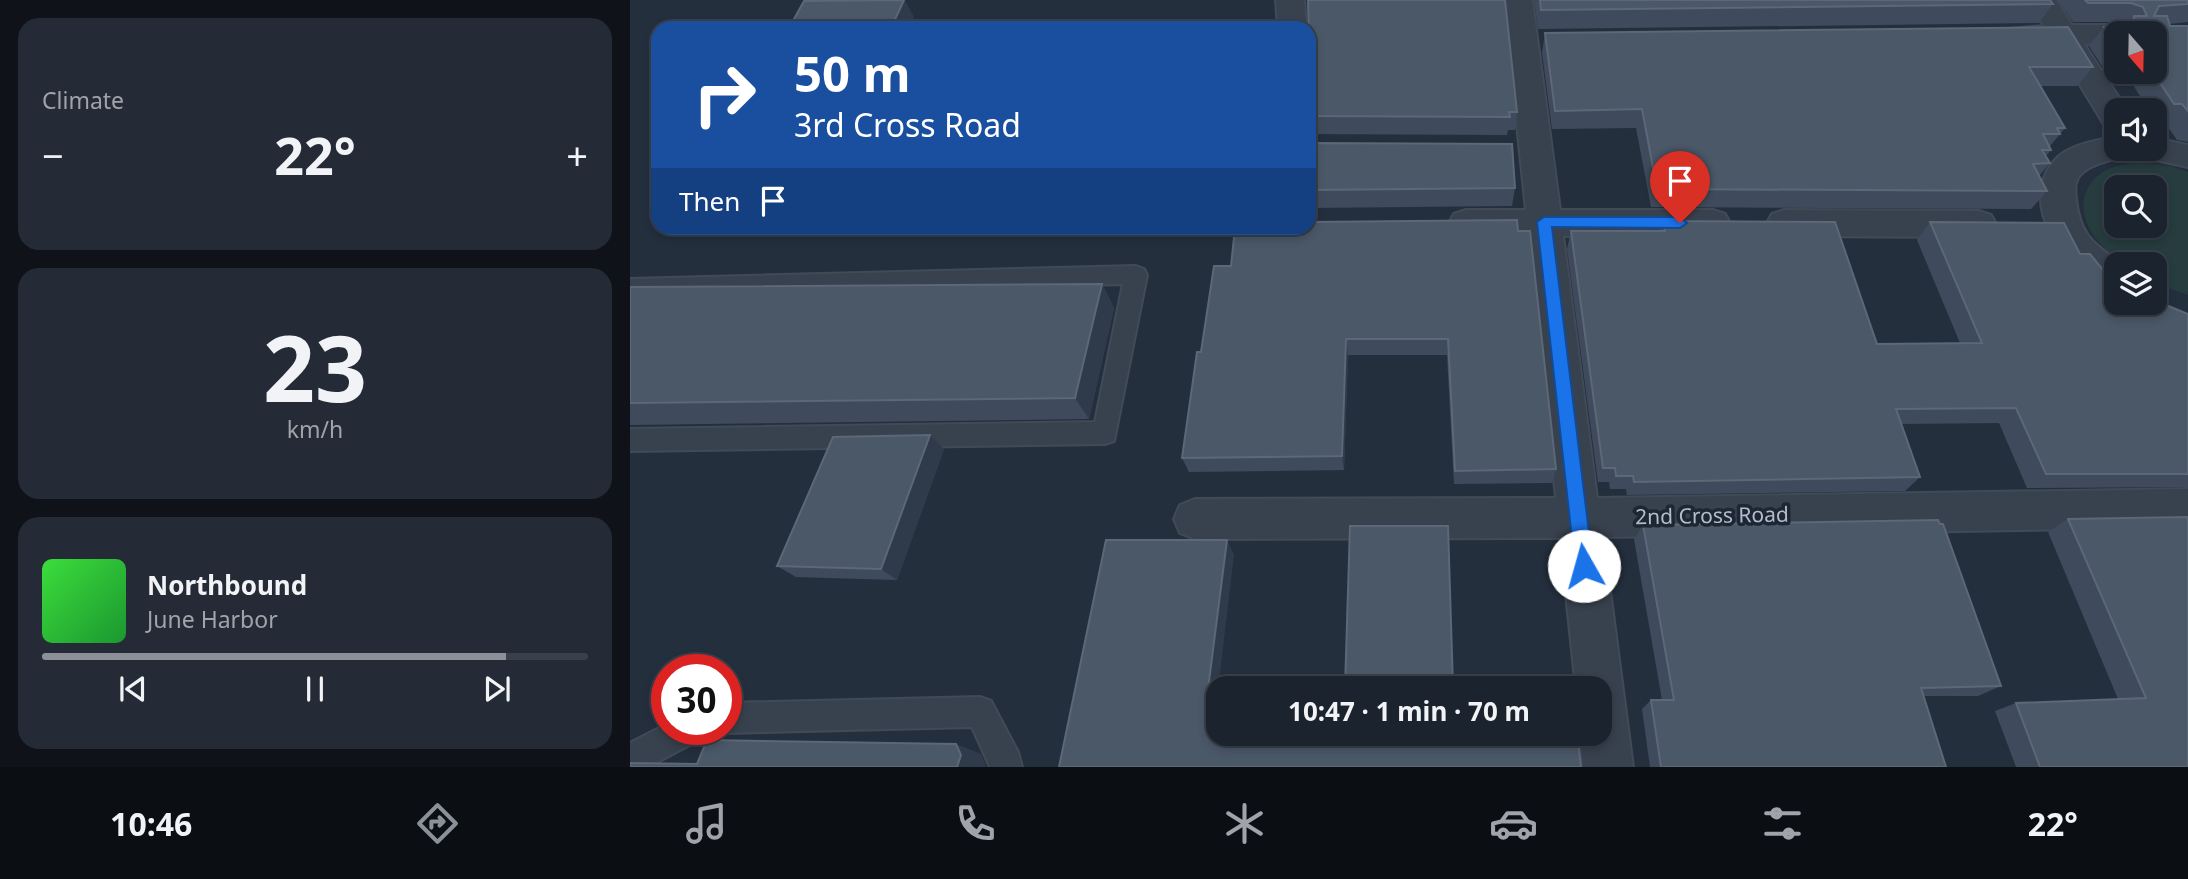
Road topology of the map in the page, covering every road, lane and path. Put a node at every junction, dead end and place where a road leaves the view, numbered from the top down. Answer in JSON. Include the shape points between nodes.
{"nodes":[{"id":1,"x":1290,"y":0,"type":"edge"},
{"id":2,"x":1518,"y":0,"type":"edge"},
{"id":3,"x":2042,"y":0,"type":"edge"},
{"id":4,"x":1292,"y":21,"type":"edge"},
{"id":5,"x":2063,"y":34,"type":"junction"},
{"id":6,"x":2104,"y":34,"type":"edge"},
{"id":7,"x":1994,"y":35,"type":"edge"},
{"id":8,"x":2104,"y":99,"type":"edge"},
{"id":9,"x":2104,"y":150,"type":"edge"},
{"id":10,"x":2167,"y":152,"type":"edge"},
{"id":11,"x":2188,"y":156,"type":"edge"},
{"id":12,"x":1544,"y":222,"type":"junction"},
{"id":13,"x":1433,"y":223,"type":"edge"},
{"id":14,"x":2034,"y":225,"type":"junction"},
{"id":15,"x":2104,"y":271,"type":"edge"},
{"id":16,"x":630,"y":288,"type":"edge"},
{"id":17,"x":630,"y":440,"type":"edge"},
{"id":18,"x":2188,"y":508,"type":"edge"},
{"id":19,"x":1579,"y":518,"type":"junction"},
{"id":20,"x":1195,"y":519,"type":"dead end"},
{"id":21,"x":1597,"y":676,"type":"edge"},
{"id":22,"x":742,"y":718,"type":"edge"},
{"id":23,"x":658,"y":745,"type":"edge"},
{"id":24,"x":1606,"y":746,"type":"edge"},
{"id":25,"x":630,"y":760,"type":"edge"},
{"id":26,"x":1006,"y":767,"type":"edge"},
{"id":27,"x":1608,"y":767,"type":"edge"}],
"edges":[{"from":1,"to":4,"type":"street"},
{"from":2,"to":12,"type":"street","via":[[1537,41],[1523,149]]},
{"from":3,"to":5,"type":"street"},
{"from":5,"to":6,"type":"street"},
{"from":5,"to":7,"type":"street"},
{"from":5,"to":8,"type":"street"},
{"from":9,"to":14,"type":"street","via":[[2071,164]]},
{"from":10,"to":11,"type":"street"},
{"from":12,"to":13,"type":"street"},
{"from":12,"to":14,"type":"street"},
{"from":12,"to":19,"type":"street"},
{"from":14,"to":15,"type":"street"},
{"from":16,"to":17,"type":"lane","via":[[1136,275],[1105,433]]},
{"from":18,"to":19,"type":"street","name":"2nd Cross Road"},
{"from":19,"to":20,"type":"street","name":"2nd Cross Road"},
{"from":19,"to":21,"type":"street"},
{"from":22,"to":26,"type":"lane","via":[[980,712]]},
{"from":23,"to":25,"type":"lane"},
{"from":24,"to":27,"type":"street"}]}
